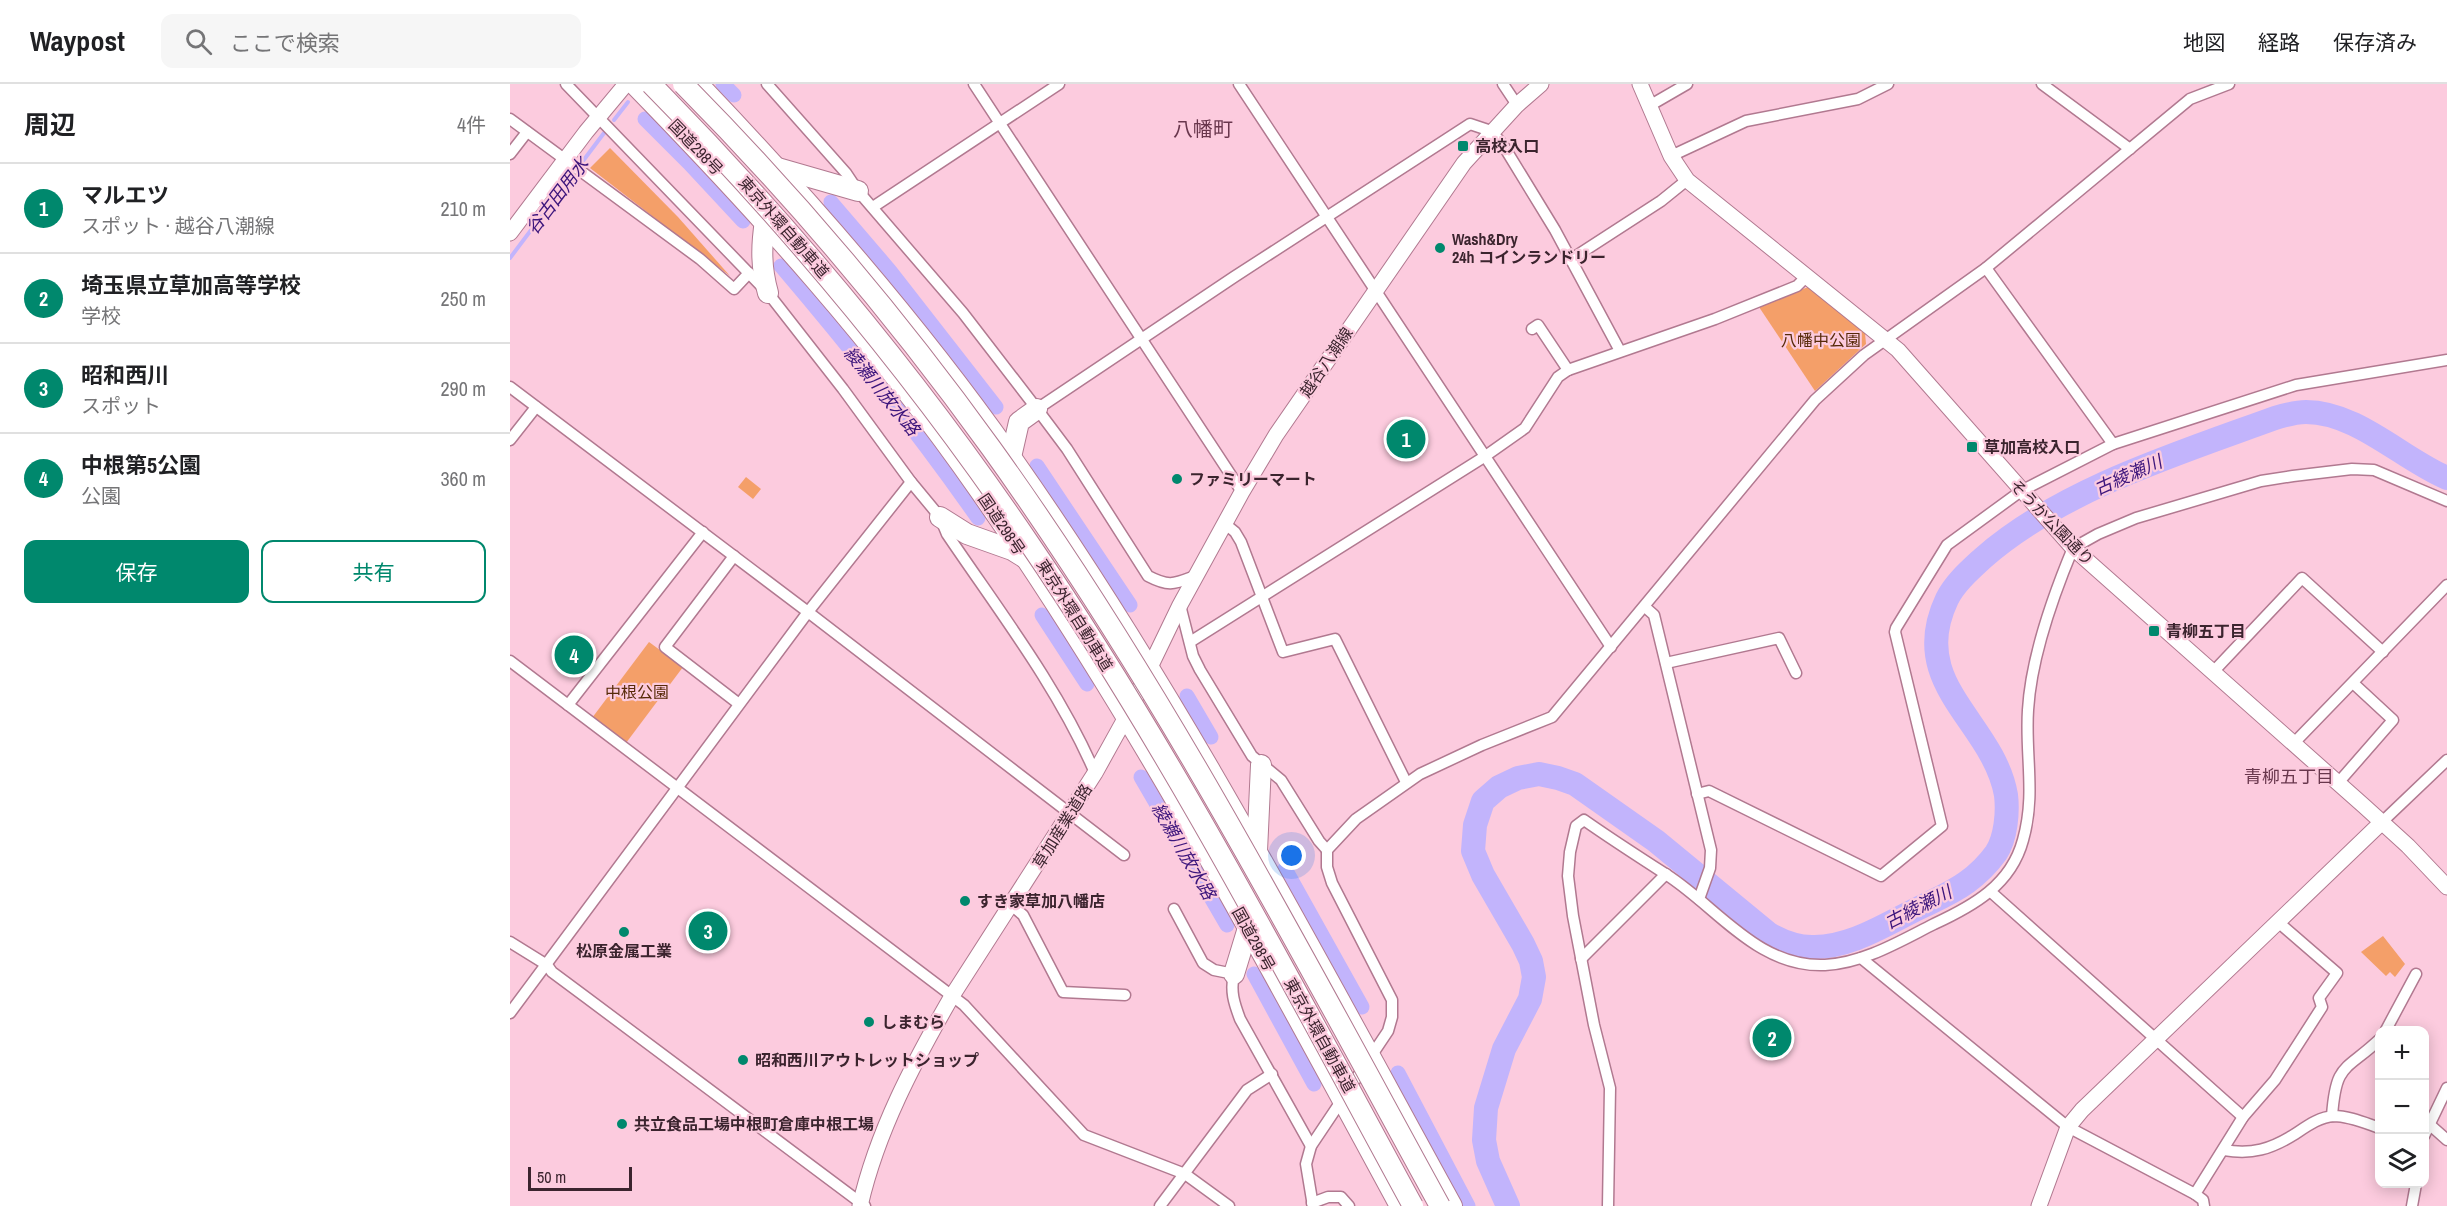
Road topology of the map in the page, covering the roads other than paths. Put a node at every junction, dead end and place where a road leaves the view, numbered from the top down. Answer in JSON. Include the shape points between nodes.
{"nodes":[{"id":1,"x":566,"y":84,"type":"edge"},
{"id":2,"x":626,"y":84,"type":"edge"},
{"id":3,"x":634,"y":84,"type":"edge"},
{"id":4,"x":651,"y":84,"type":"edge"},
{"id":5,"x":683,"y":84,"type":"edge"},
{"id":6,"x":698,"y":84,"type":"edge"},
{"id":7,"x":767,"y":84,"type":"edge"},
{"id":8,"x":974,"y":84,"type":"edge"},
{"id":9,"x":1059,"y":84,"type":"edge"},
{"id":10,"x":1239,"y":84,"type":"edge"},
{"id":11,"x":1503,"y":84,"type":"edge"},
{"id":12,"x":1541,"y":84,"type":"edge"},
{"id":13,"x":1640,"y":84,"type":"edge"},
{"id":14,"x":1687,"y":84,"type":"edge"},
{"id":15,"x":1888,"y":84,"type":"edge"},
{"id":16,"x":2042,"y":84,"type":"edge"},
{"id":17,"x":2229,"y":84,"type":"edge"},
{"id":18,"x":1516,"y":105,"type":"junction"},
{"id":19,"x":1649,"y":106,"type":"junction"},
{"id":20,"x":600,"y":117,"type":"junction"},
{"id":21,"x":510,"y":119,"type":"edge"},
{"id":22,"x":1000,"y":124,"type":"junction"},
{"id":23,"x":1491,"y":131,"type":"junction"},
{"id":24,"x":527,"y":132,"type":"junction"},
{"id":25,"x":2130,"y":149,"type":"junction"},
{"id":26,"x":510,"y":154,"type":"edge"},
{"id":27,"x":1671,"y":156,"type":"junction"},
{"id":28,"x":566,"y":159,"type":"junction"},
{"id":29,"x":778,"y":168,"type":"junction"},
{"id":30,"x":1687,"y":180,"type":"junction"},
{"id":31,"x":858,"y":191,"type":"junction"},
{"id":32,"x":873,"y":207,"type":"junction"},
{"id":33,"x":1326,"y":217,"type":"junction"},
{"id":34,"x":765,"y":221,"type":"junction"},
{"id":35,"x":510,"y":233,"type":"edge"},
{"id":36,"x":1570,"y":260,"type":"junction"},
{"id":37,"x":1986,"y":268,"type":"junction"},
{"id":38,"x":749,"y":273,"type":"junction"},
{"id":39,"x":1807,"y":276,"type":"junction"},
{"id":40,"x":1374,"y":292,"type":"junction"},
{"id":41,"x":768,"y":293,"type":"junction"},
{"id":42,"x":1532,"y":329,"type":"dead end"},
{"id":43,"x":1885,"y":338,"type":"junction"},
{"id":44,"x":1140,"y":340,"type":"junction"},
{"id":45,"x":1620,"y":351,"type":"junction"},
{"id":46,"x":2447,"y":360,"type":"edge"},
{"id":47,"x":1568,"y":370,"type":"junction"},
{"id":48,"x":510,"y":387,"type":"edge"},
{"id":49,"x":536,"y":407,"type":"junction"},
{"id":50,"x":1037,"y":409,"type":"junction"},
{"id":51,"x":510,"y":440,"type":"edge"},
{"id":52,"x":2113,"y":444,"type":"junction"},
{"id":53,"x":1011,"y":457,"type":"junction"},
{"id":54,"x":1484,"y":457,"type":"junction"},
{"id":55,"x":910,"y":482,"type":"junction"},
{"id":56,"x":1242,"y":492,"type":"junction"},
{"id":57,"x":2024,"y":495,"type":"junction"},
{"id":58,"x":2447,"y":501,"type":"edge"},
{"id":59,"x":940,"y":517,"type":"junction"},
{"id":60,"x":1224,"y":523,"type":"junction"},
{"id":61,"x":703,"y":532,"type":"junction"},
{"id":62,"x":2068,"y":543,"type":"junction"},
{"id":63,"x":734,"y":556,"type":"junction"},
{"id":64,"x":1027,"y":560,"type":"junction"},
{"id":65,"x":1195,"y":576,"type":"junction"},
{"id":66,"x":2447,"y":585,"type":"edge"},
{"id":67,"x":1263,"y":596,"type":"junction"},
{"id":68,"x":1180,"y":605,"type":"junction"},
{"id":69,"x":1645,"y":607,"type":"junction"},
{"id":70,"x":808,"y":612,"type":"junction"},
{"id":71,"x":1190,"y":642,"type":"junction"},
{"id":72,"x":1611,"y":647,"type":"junction"},
{"id":73,"x":2383,"y":652,"type":"junction"},
{"id":74,"x":510,"y":661,"type":"edge"},
{"id":75,"x":1666,"y":663,"type":"junction"},
{"id":76,"x":1150,"y":668,"type":"junction"},
{"id":77,"x":2213,"y":672,"type":"junction"},
{"id":78,"x":1797,"y":673,"type":"dead end"},
{"id":79,"x":2353,"y":682,"type":"junction"},
{"id":80,"x":739,"y":704,"type":"junction"},
{"id":81,"x":568,"y":705,"type":"junction"},
{"id":82,"x":1126,"y":717,"type":"junction"},
{"id":83,"x":2294,"y":743,"type":"junction"},
{"id":84,"x":2447,"y":760,"type":"edge"},
{"id":85,"x":1261,"y":765,"type":"junction"},
{"id":86,"x":1095,"y":773,"type":"junction"},
{"id":87,"x":1406,"y":782,"type":"junction"},
{"id":88,"x":2338,"y":783,"type":"junction"},
{"id":89,"x":677,"y":787,"type":"junction"},
{"id":90,"x":1697,"y":794,"type":"junction"},
{"id":91,"x":1070,"y":814,"type":"junction"},
{"id":92,"x":2382,"y":822,"type":"junction"},
{"id":93,"x":1327,"y":850,"type":"junction"},
{"id":94,"x":1257,"y":851,"type":"junction"},
{"id":95,"x":1124,"y":855,"type":"dead end"},
{"id":96,"x":1666,"y":874,"type":"junction"},
{"id":97,"x":2446,"y":884,"type":"edge"},
{"id":98,"x":1991,"y":892,"type":"junction"},
{"id":99,"x":1700,"y":896,"type":"junction"},
{"id":100,"x":1011,"y":905,"type":"junction"},
{"id":101,"x":1174,"y":909,"type":"dead end"},
{"id":102,"x":2278,"y":922,"type":"junction"},
{"id":103,"x":1248,"y":928,"type":"junction"},
{"id":104,"x":510,"y":942,"type":"edge"},
{"id":105,"x":1861,"y":958,"type":"junction"},
{"id":106,"x":1581,"y":959,"type":"junction"},
{"id":107,"x":546,"y":965,"type":"junction"},
{"id":108,"x":1234,"y":974,"type":"junction"},
{"id":109,"x":2412,"y":979,"type":"dead end"},
{"id":110,"x":1125,"y":995,"type":"dead end"},
{"id":111,"x":952,"y":996,"type":"junction"},
{"id":112,"x":510,"y":1013,"type":"edge"},
{"id":113,"x":2388,"y":1026,"type":"edge"},
{"id":114,"x":2155,"y":1040,"type":"junction"},
{"id":115,"x":2375,"y":1042,"type":"edge"},
{"id":116,"x":1371,"y":1058,"type":"junction"},
{"id":117,"x":1272,"y":1074,"type":"junction"},
{"id":118,"x":2447,"y":1088,"type":"edge"},
{"id":119,"x":1342,"y":1100,"type":"junction"},
{"id":120,"x":2332,"y":1116,"type":"junction"},
{"id":121,"x":2244,"y":1117,"type":"junction"},
{"id":122,"x":2429,"y":1124,"type":"joint"},
{"id":123,"x":2068,"y":1126,"type":"junction"},
{"id":124,"x":2375,"y":1127,"type":"edge"},
{"id":125,"x":2447,"y":1140,"type":"edge"},
{"id":126,"x":1311,"y":1146,"type":"junction"},
{"id":127,"x":2223,"y":1150,"type":"junction"},
{"id":128,"x":1185,"y":1174,"type":"junction"},
{"id":129,"x":2415,"y":1188,"type":"edge"},
{"id":130,"x":2195,"y":1194,"type":"junction"},
{"id":131,"x":1312,"y":1204,"type":"edge"},
{"id":132,"x":862,"y":1205,"type":"edge"},
{"id":133,"x":1160,"y":1206,"type":"edge"},
{"id":134,"x":1229,"y":1206,"type":"edge"},
{"id":135,"x":1349,"y":1206,"type":"edge"},
{"id":136,"x":1400,"y":1206,"type":"edge"},
{"id":137,"x":1413,"y":1206,"type":"edge"},
{"id":138,"x":1440,"y":1206,"type":"edge"},
{"id":139,"x":1452,"y":1206,"type":"edge"},
{"id":140,"x":1608,"y":1206,"type":"edge"},
{"id":141,"x":2039,"y":1206,"type":"edge"},
{"id":142,"x":2204,"y":1206,"type":"edge"},
{"id":143,"x":2412,"y":1206,"type":"edge"}],
"edges":[{"from":1,"to":20,"type":"street"},
{"from":2,"to":20,"type":"street"},
{"from":3,"to":34,"type":"highway","name":"国道298号"},
{"from":4,"to":137,"type":"highway","name":"東京外環自動車道","bridge":true,"via":[[751,188],[864,319],[1030,544],[1188,797]]},
{"from":5,"to":138,"type":"highway","name":"東京外環自動車道","bridge":true,"via":[[767,171],[891,316],[993,450],[1046,528],[1193,761]]},
{"from":6,"to":29,"type":"highway"},
{"from":7,"to":31,"type":"street"},
{"from":8,"to":22,"type":"street"},
{"from":9,"to":22,"type":"street"},
{"from":10,"to":33,"type":"street"},
{"from":11,"to":18,"type":"street"},
{"from":12,"to":18,"type":"street","name":"越谷八潮線"},
{"from":13,"to":19,"type":"street","name":"そうか公園通り"},
{"from":14,"to":19,"type":"street"},
{"from":15,"to":27,"type":"street","via":[[1858,99],[1746,122]]},
{"from":16,"to":25,"type":"street"},
{"from":17,"to":25,"type":"street","via":[[2190,99]]},
{"from":18,"to":23,"type":"street","name":"越谷八潮線"},
{"from":19,"to":27,"type":"street","name":"そうか公園通り"},
{"from":20,"to":28,"type":"street"},
{"from":20,"to":38,"type":"street"},
{"from":21,"to":24,"type":"street"},
{"from":22,"to":32,"type":"street"},
{"from":22,"to":44,"type":"street"},
{"from":23,"to":33,"type":"street","via":[[1470,124]]},
{"from":23,"to":36,"type":"street"},
{"from":23,"to":40,"type":"street","name":"越谷八潮線"},
{"from":24,"to":26,"type":"street"},
{"from":24,"to":28,"type":"street"},
{"from":25,"to":37,"type":"street"},
{"from":27,"to":30,"type":"street","name":"そうか公園通り"},
{"from":28,"to":35,"type":"street"},
{"from":28,"to":38,"type":"street","via":[[734,289]]},
{"from":29,"to":31,"type":"highway"},
{"from":29,"to":53,"type":"highway","via":[[917,332]]},
{"from":30,"to":36,"type":"street"},
{"from":30,"to":39,"type":"street","name":"そうか公園通り"},
{"from":31,"to":32,"type":"street"},
{"from":32,"to":50,"type":"street","via":[[963,313]]},
{"from":33,"to":40,"type":"street"},
{"from":33,"to":44,"type":"street"},
{"from":34,"to":41,"type":"highway","via":[[762,268]]},
{"from":34,"to":64,"type":"highway","name":"国道298号","via":[[824,288],[918,407]]},
{"from":36,"to":45,"type":"street"},
{"from":37,"to":43,"type":"street"},
{"from":37,"to":52,"type":"street"},
{"from":38,"to":41,"type":"street"},
{"from":39,"to":43,"type":"street","name":"そうか公園通り"},
{"from":39,"to":45,"type":"street","via":[[1797,286],[1715,319]]},
{"from":40,"to":54,"type":"street"},
{"from":40,"to":56,"type":"street","name":"越谷八潮線","via":[[1276,435]]},
{"from":41,"to":55,"type":"street"},
{"from":42,"to":47,"type":"street","via":[[1538,325]]},
{"from":43,"to":57,"type":"street","name":"そうか公園通り","via":[[1919,371]]},
{"from":43,"to":69,"type":"street","via":[[1815,400]]},
{"from":44,"to":50,"type":"street"},
{"from":44,"to":56,"type":"street"},
{"from":45,"to":47,"type":"street"},
{"from":46,"to":52,"type":"street","via":[[2296,385]]},
{"from":47,"to":54,"type":"street","via":[[1558,377],[1525,428]]},
{"from":48,"to":49,"type":"street"},
{"from":49,"to":51,"type":"street"},
{"from":49,"to":61,"type":"street"},
{"from":50,"to":53,"type":"highway","via":[[1019,422]]},
{"from":50,"to":65,"type":"street","via":[[1148,576],[1162,584]]},
{"from":52,"to":57,"type":"street"},
{"from":53,"to":76,"type":"highway"},
{"from":54,"to":67,"type":"street"},
{"from":54,"to":72,"type":"street"},
{"from":55,"to":59,"type":"street"},
{"from":55,"to":70,"type":"street"},
{"from":56,"to":60,"type":"street","name":"越谷八潮線"},
{"from":57,"to":62,"type":"street","name":"そうか公園通り"},
{"from":57,"to":90,"type":"street","via":[[1947,546],[1895,632],[1942,826],[1881,876],[1709,791]]},
{"from":58,"to":62,"type":"street","via":[[2374,470],[2352,469],[2261,481],[2136,518]]},
{"from":59,"to":64,"type":"highway","via":[[966,534],[1012,550]]},
{"from":59,"to":86,"type":"street","via":[[947,534],[1069,718]]},
{"from":60,"to":65,"type":"street","name":"越谷八潮線"},
{"from":60,"to":67,"type":"street","via":[[1241,542]]},
{"from":61,"to":63,"type":"street"},
{"from":61,"to":81,"type":"street"},
{"from":62,"to":77,"type":"street","name":"そうか公園通り"},
{"from":62,"to":98,"type":"street","via":[[2028,708],[2031,799],[2023,841],[2010,870]]},
{"from":63,"to":70,"type":"street"},
{"from":63,"to":80,"type":"street","via":[[665,647]]},
{"from":64,"to":82,"type":"highway","name":"国道298号"},
{"from":65,"to":68,"type":"street","name":"越谷八潮線"},
{"from":66,"to":73,"type":"street"},
{"from":67,"to":71,"type":"street"},
{"from":67,"to":87,"type":"street","via":[[1283,652],[1335,639]]},
{"from":68,"to":71,"type":"street"},
{"from":68,"to":76,"type":"street","name":"越谷八潮線"},
{"from":69,"to":72,"type":"street"},
{"from":69,"to":75,"type":"street","via":[[1654,615]]},
{"from":70,"to":80,"type":"street"},
{"from":70,"to":91,"type":"street"},
{"from":71,"to":85,"type":"street","via":[[1200,670]]},
{"from":72,"to":87,"type":"street","via":[[1552,717]]},
{"from":73,"to":77,"type":"street","via":[[2302,578]]},
{"from":73,"to":79,"type":"street"},
{"from":74,"to":81,"type":"street"},
{"from":75,"to":78,"type":"street","via":[[1779,638]]},
{"from":75,"to":90,"type":"street"},
{"from":76,"to":82,"type":"street","name":"草加産業道路"},
{"from":76,"to":94,"type":"highway"},
{"from":77,"to":83,"type":"street","name":"そうか公園通り"},
{"from":79,"to":83,"type":"street"},
{"from":79,"to":88,"type":"street","via":[[2393,720]]},
{"from":80,"to":89,"type":"street"},
{"from":81,"to":89,"type":"street"},
{"from":82,"to":86,"type":"street","name":"草加産業道路"},
{"from":82,"to":103,"type":"highway","name":"国道298号"},
{"from":83,"to":88,"type":"street","name":"そうか公園通り"},
{"from":84,"to":92,"type":"street"},
{"from":85,"to":93,"type":"street","via":[[1281,780]]},
{"from":85,"to":94,"type":"highway"},
{"from":86,"to":91,"type":"street","name":"草加産業道路"},
{"from":87,"to":93,"type":"street","via":[[1356,819]]},
{"from":88,"to":92,"type":"street","name":"そうか公園通り"},
{"from":89,"to":107,"type":"street"},
{"from":89,"to":111,"type":"street"},
{"from":90,"to":99,"type":"street","via":[[1711,850],[1710,868]]},
{"from":91,"to":95,"type":"street"},
{"from":91,"to":100,"type":"street","name":"草加産業道路"},
{"from":92,"to":97,"type":"street","name":"そうか公園通り"},
{"from":92,"to":102,"type":"street"},
{"from":93,"to":116,"type":"street","via":[[1332,883],[1392,1000],[1388,1031]]},
{"from":94,"to":116,"type":"highway"},
{"from":96,"to":99,"type":"street"},
{"from":96,"to":106,"type":"street"},
{"from":96,"to":106,"type":"street","via":[[1584,820],[1576,826],[1568,876]]},
{"from":98,"to":105,"type":"street","via":[[1964,910]]},
{"from":98,"to":114,"type":"street"},
{"from":99,"to":105,"type":"street","via":[[1727,924],[1768,953],[1798,963],[1824,965]]},
{"from":100,"to":110,"type":"street","via":[[1023,915],[1064,992]]},
{"from":100,"to":111,"type":"street","name":"草加産業道路"},
{"from":101,"to":108,"type":"street","via":[[1203,963]]},
{"from":102,"to":114,"type":"street"},
{"from":102,"to":121,"type":"street","via":[[2337,973],[2319,998],[2322,1007],[2275,1080]]},
{"from":103,"to":108,"type":"highway"},
{"from":103,"to":119,"type":"highway","name":"国道298号"},
{"from":104,"to":107,"type":"street"},
{"from":105,"to":123,"type":"street"},
{"from":106,"to":140,"type":"street","via":[[1610,1088]]},
{"from":107,"to":112,"type":"street"},
{"from":107,"to":132,"type":"street"},
{"from":108,"to":117,"type":"street","via":[[1234,1004]]},
{"from":109,"to":113,"type":"street"},
{"from":111,"to":128,"type":"street","via":[[1084,1135]]},
{"from":111,"to":132,"type":"street","name":"草加産業道路","via":[[890,1116]]},
{"from":114,"to":121,"type":"street"},
{"from":114,"to":123,"type":"street"},
{"from":115,"to":120,"type":"street","via":[[2338,1078]]},
{"from":116,"to":119,"type":"street"},
{"from":116,"to":139,"type":"highway"},
{"from":117,"to":126,"type":"street"},
{"from":117,"to":128,"type":"street","via":[[1247,1090]]},
{"from":118,"to":122,"type":"street"},
{"from":119,"to":126,"type":"street"},
{"from":119,"to":136,"type":"highway","name":"国道298号"},
{"from":120,"to":124,"type":"street"},
{"from":120,"to":127,"type":"street","via":[[2258,1151],[2244,1154]]},
{"from":121,"to":127,"type":"street"},
{"from":122,"to":125,"type":"street"},
{"from":123,"to":130,"type":"street"},
{"from":123,"to":141,"type":"street"},
{"from":126,"to":131,"type":"street","via":[[1306,1164]]},
{"from":127,"to":130,"type":"street"},
{"from":128,"to":133,"type":"street"},
{"from":128,"to":134,"type":"street"},
{"from":129,"to":143,"type":"street"},
{"from":130,"to":142,"type":"street"},
{"from":131,"to":135,"type":"street","via":[[1328,1197],[1341,1197]]}]}
